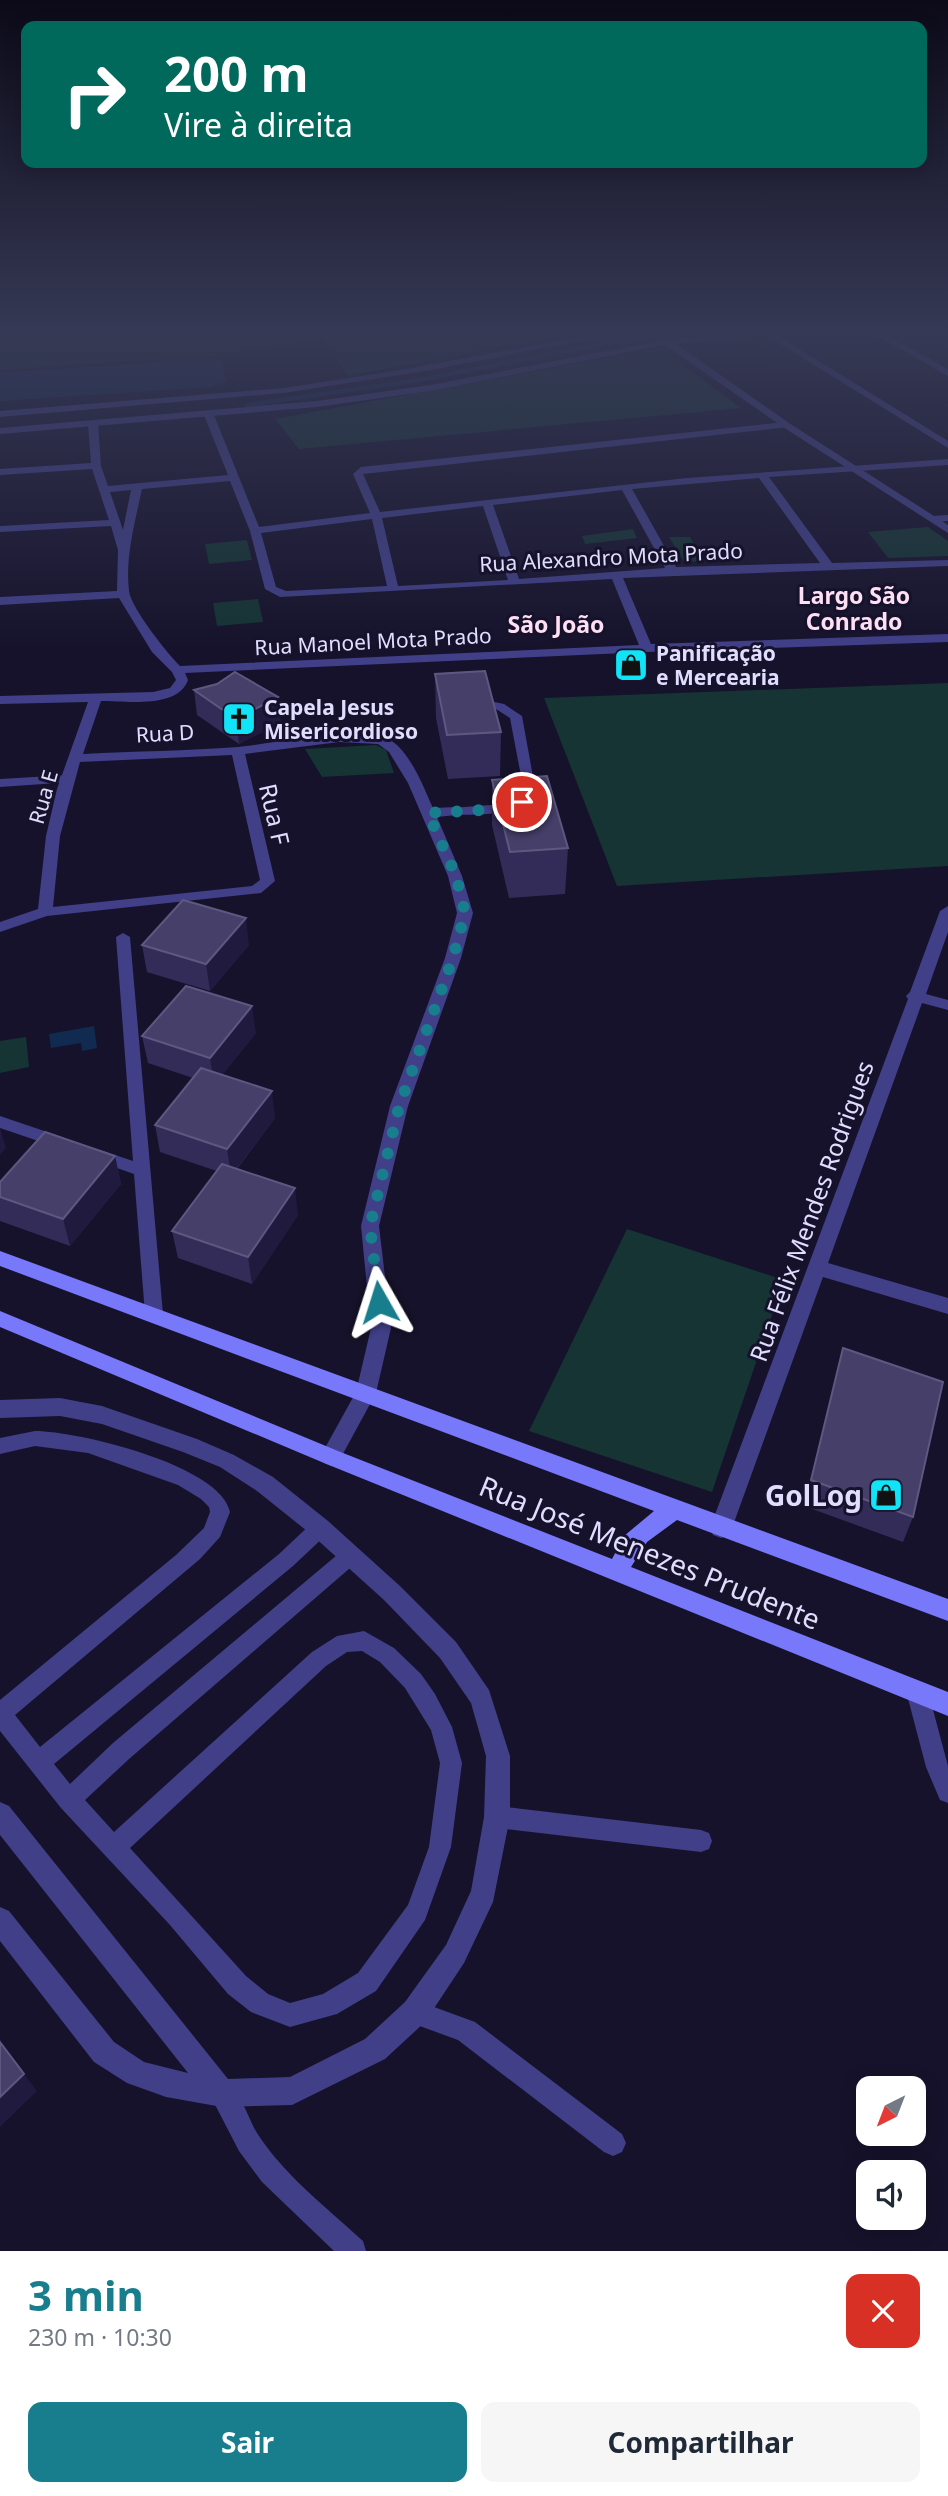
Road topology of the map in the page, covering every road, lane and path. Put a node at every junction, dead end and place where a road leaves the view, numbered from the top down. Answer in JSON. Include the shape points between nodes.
{"nodes":[{"id":1,"x":94,"y":440,"type":"edge"},
{"id":2,"x":219,"y":440,"type":"edge"},
{"id":3,"x":644,"y":440,"type":"edge"},
{"id":4,"x":809,"y":440,"type":"edge"},
{"id":5,"x":948,"y":463,"type":"edge"},
{"id":6,"x":96,"y":466,"type":"junction"},
{"id":7,"x":850,"y":467,"type":"junction"},
{"id":8,"x":0,"y":472,"type":"edge"},
{"id":9,"x":762,"y":474,"type":"junction"},
{"id":10,"x":233,"y":478,"type":"junction"},
{"id":11,"x":137,"y":486,"type":"junction"},
{"id":12,"x":626,"y":488,"type":"junction"},
{"id":13,"x":105,"y":489,"type":"junction"},
{"id":14,"x":487,"y":502,"type":"junction"},
{"id":15,"x":376,"y":515,"type":"junction"},
{"id":16,"x":948,"y":518,"type":"edge"},
{"id":17,"x":932,"y":519,"type":"junction"},
{"id":18,"x":114,"y":523,"type":"junction"},
{"id":19,"x":0,"y":528,"type":"edge"},
{"id":20,"x":948,"y":530,"type":"edge"},
{"id":21,"x":255,"y":531,"type":"junction"},
{"id":22,"x":124,"y":550,"type":"junction"},
{"id":23,"x":948,"y":563,"type":"edge"},
{"id":24,"x":828,"y":566,"type":"junction"},
{"id":25,"x":672,"y":571,"type":"junction"},
{"id":26,"x":616,"y":575,"type":"junction"},
{"id":27,"x":514,"y":583,"type":"junction"},
{"id":28,"x":393,"y":588,"type":"junction"},
{"id":29,"x":123,"y":594,"type":"junction"},
{"id":30,"x":0,"y":601,"type":"edge"},
{"id":31,"x":948,"y":638,"type":"edge"},
{"id":32,"x":647,"y":648,"type":"junction"},
{"id":33,"x":177,"y":670,"type":"junction"},
{"id":34,"x":96,"y":696,"type":"junction"},
{"id":35,"x":0,"y":700,"type":"edge"},
{"id":36,"x":475,"y":701,"type":"edge"},
{"id":37,"x":238,"y":751,"type":"junction"},
{"id":38,"x":76,"y":758,"type":"junction"},
{"id":39,"x":68,"y":779,"type":"junction"},
{"id":40,"x":0,"y":783,"type":"edge"},
{"id":41,"x":456,"y":811,"type":"joint"},
{"id":42,"x":428,"y":813,"type":"junction"},
{"id":43,"x":948,"y":911,"type":"edge"},
{"id":44,"x":45,"y":912,"type":"junction"},
{"id":45,"x":0,"y":927,"type":"edge"},
{"id":46,"x":123,"y":936,"type":"dead end"},
{"id":47,"x":914,"y":996,"type":"junction"},
{"id":48,"x":948,"y":1005,"type":"edge"},
{"id":49,"x":0,"y":1122,"type":"edge"},
{"id":50,"x":144,"y":1171,"type":"junction"},
{"id":51,"x":0,"y":1258,"type":"edge"},
{"id":52,"x":818,"y":1268,"type":"junction"},
{"id":53,"x":948,"y":1306,"type":"edge"},
{"id":54,"x":154,"y":1314,"type":"junction"},
{"id":55,"x":0,"y":1319,"type":"edge"},
{"id":56,"x":366,"y":1393,"type":"junction"},
{"id":57,"x":0,"y":1409,"type":"edge"},
{"id":58,"x":0,"y":1446,"type":"edge"},
{"id":59,"x":331,"y":1457,"type":"junction"},
{"id":60,"x":673,"y":1511,"type":"junction"},
{"id":61,"x":320,"y":1528,"type":"junction"},
{"id":62,"x":721,"y":1528,"type":"junction"},
{"id":63,"x":350,"y":1556,"type":"junction"},
{"id":64,"x":618,"y":1572,"type":"junction"},
{"id":65,"x":948,"y":1610,"type":"edge"},
{"id":66,"x":917,"y":1691,"type":"junction"},
{"id":67,"x":948,"y":1704,"type":"edge"},
{"id":68,"x":39,"y":1762,"type":"junction"},
{"id":69,"x":948,"y":1792,"type":"edge"},
{"id":70,"x":69,"y":1800,"type":"junction"},
{"id":71,"x":0,"y":1815,"type":"edge"},
{"id":72,"x":497,"y":1817,"type":"junction"},
{"id":73,"x":701,"y":1841,"type":"dead end"},
{"id":74,"x":114,"y":1847,"type":"junction"},
{"id":75,"x":0,"y":1920,"type":"edge"},
{"id":76,"x":415,"y":2012,"type":"junction"},
{"id":77,"x":222,"y":2093,"type":"junction"},
{"id":78,"x":613,"y":2143,"type":"dead end"},
{"id":79,"x":353,"y":2251,"type":"edge"}],
"edges":[{"from":1,"to":6,"type":"street"},
{"from":2,"to":10,"type":"street"},
{"from":3,"to":15,"type":"street","via":[[361,470],[358,474]]},
{"from":4,"to":7,"type":"street"},
{"from":5,"to":7,"type":"street"},
{"from":6,"to":8,"type":"street"},
{"from":6,"to":13,"type":"street"},
{"from":7,"to":9,"type":"street"},
{"from":7,"to":17,"type":"street"},
{"from":9,"to":12,"type":"street"},
{"from":9,"to":24,"type":"street"},
{"from":10,"to":11,"type":"street"},
{"from":10,"to":21,"type":"street"},
{"from":11,"to":13,"type":"street"},
{"from":11,"to":22,"type":"street"},
{"from":12,"to":14,"type":"street"},
{"from":12,"to":25,"type":"street"},
{"from":13,"to":18,"type":"street"},
{"from":14,"to":15,"type":"street"},
{"from":14,"to":27,"type":"street"},
{"from":15,"to":21,"type":"street"},
{"from":15,"to":28,"type":"street"},
{"from":16,"to":17,"type":"street"},
{"from":17,"to":20,"type":"street"},
{"from":18,"to":19,"type":"street"},
{"from":18,"to":22,"type":"street"},
{"from":21,"to":28,"type":"street","name":"Rua Alexandro Mota Prado","via":[[276,593]]},
{"from":22,"to":29,"type":"street"},
{"from":23,"to":24,"type":"street","name":"Rua Alexandro Mota Prado"},
{"from":24,"to":25,"type":"street","name":"Rua Alexandro Mota Prado"},
{"from":25,"to":26,"type":"street","name":"Rua Alexandro Mota Prado"},
{"from":26,"to":27,"type":"street","name":"Rua Alexandro Mota Prado"},
{"from":26,"to":32,"type":"street"},
{"from":27,"to":28,"type":"street","name":"Rua Alexandro Mota Prado"},
{"from":29,"to":30,"type":"street"},
{"from":29,"to":33,"type":"street","via":[[158,652]]},
{"from":31,"to":32,"type":"street","name":"Rua Manoel Mota Prado"},
{"from":32,"to":33,"type":"street","name":"Rua Manoel Mota Prado"},
{"from":33,"to":34,"type":"street","via":[[182,680],[176,692]]},
{"from":34,"to":35,"type":"street"},
{"from":34,"to":38,"type":"street","name":"Rua E"},
{"from":36,"to":41,"type":"lane","via":[[500,706],[516,716],[530,793],[511,807]]},
{"from":37,"to":38,"type":"street","name":"Rua D"},
{"from":37,"to":42,"type":"street","name":"Rua D","via":[[340,738],[381,740],[394,749]]},
{"from":37,"to":44,"type":"street","name":"Rua F","via":[[268,881],[264,886]]},
{"from":38,"to":39,"type":"street","name":"Rua E"},
{"from":39,"to":40,"type":"lane"},
{"from":39,"to":44,"type":"street","name":"Rua E","via":[[53,836]]},
{"from":41,"to":42,"type":"street"},
{"from":42,"to":56,"type":"street","via":[[456,876],[465,913],[399,1107],[370,1226],[382,1328]]},
{"from":43,"to":47,"type":"street","name":"Rua Félix Mendes Rodrigues"},
{"from":44,"to":45,"type":"street"},
{"from":46,"to":50,"type":"lane"},
{"from":47,"to":48,"type":"street"},
{"from":47,"to":52,"type":"street","name":"Rua Félix Mendes Rodrigues"},
{"from":49,"to":50,"type":"lane"},
{"from":50,"to":54,"type":"lane"},
{"from":51,"to":54,"type":"main road","name":"Rua José Menezes Prudente"},
{"from":52,"to":53,"type":"street"},
{"from":52,"to":62,"type":"street","name":"Rua Félix Mendes Rodrigues"},
{"from":54,"to":56,"type":"main road","name":"Rua José Menezes Prudente"},
{"from":55,"to":59,"type":"main road","name":"Rua José Menezes Prudente"},
{"from":56,"to":59,"type":"street"},
{"from":56,"to":60,"type":"main road","name":"Rua José Menezes Prudente"},
{"from":57,"to":61,"type":"street","via":[[61,1407],[102,1415],[190,1445],[265,1484]]},
{"from":58,"to":68,"type":"lane","via":[[47,1437],[93,1446],[192,1483],[220,1508],[212,1532],[194,1550],[0,1714]]},
{"from":59,"to":64,"type":"main road","name":"Rua José Menezes Prudente"},
{"from":60,"to":62,"type":"main road","name":"Rua José Menezes Prudente"},
{"from":60,"to":64,"type":"main road","via":[[633,1538]]},
{"from":61,"to":63,"type":"street"},
{"from":61,"to":68,"type":"lane"},
{"from":62,"to":65,"type":"main road","name":"Rua José Menezes Prudente"},
{"from":63,"to":70,"type":"lane"},
{"from":63,"to":72,"type":"street","via":[[448,1650],[481,1698],[498,1756]]},
{"from":64,"to":66,"type":"main road","name":"Rua José Menezes Prudente"},
{"from":66,"to":67,"type":"main road","name":"Rua José Menezes Prudente"},
{"from":66,"to":69,"type":"lane"},
{"from":68,"to":70,"type":"lane"},
{"from":70,"to":74,"type":"lane"},
{"from":71,"to":77,"type":"street"},
{"from":72,"to":73,"type":"lane"},
{"from":72,"to":76,"type":"street","via":[[484,1893],[455,1954]]},
{"from":74,"to":74,"type":"lane","via":[[237,1985],[260,2003],[290,2015],[328,2005],[367,1982],[417,1912],[440,1847],[447,1808],[451,1763],[441,1727],[428,1700],[387,1654],[364,1641],[344,1643],[319,1659]]},
{"from":75,"to":77,"type":"street","via":[[104,2052],[137,2073]]},
{"from":76,"to":77,"type":"street","via":[[375,2049],[292,2091]]},
{"from":76,"to":78,"type":"lane","via":[[466,2031]]},
{"from":77,"to":79,"type":"lane","via":[[271,2174]]}]}
